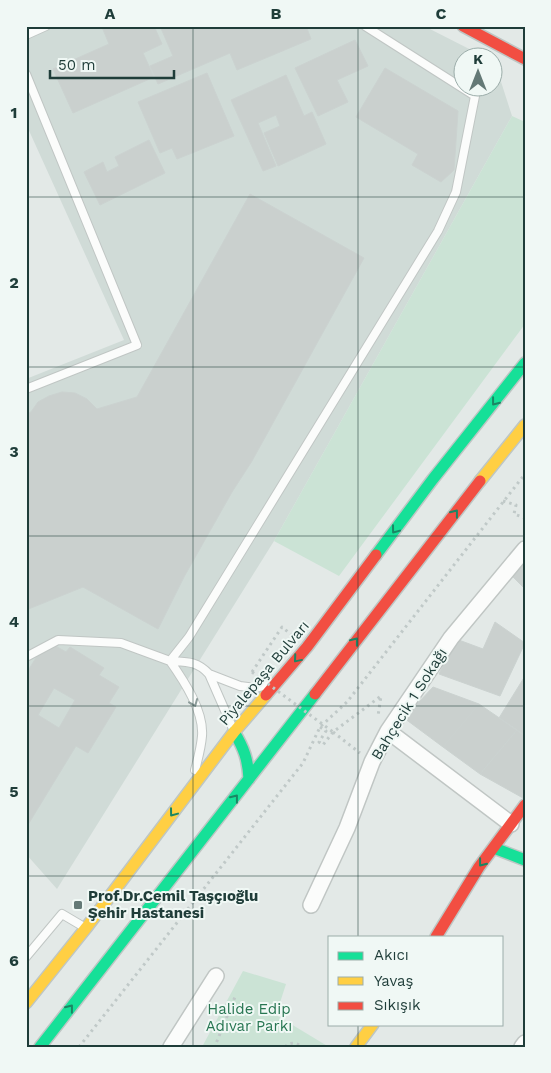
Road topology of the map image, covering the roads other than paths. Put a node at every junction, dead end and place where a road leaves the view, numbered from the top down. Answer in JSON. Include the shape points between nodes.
{"nodes":[{"id":1,"x":46,"y":26,"type":"edge"},
{"id":2,"x":365,"y":26,"type":"edge"},
{"id":3,"x":463,"y":26,"type":"edge"},
{"id":4,"x":26,"y":35,"type":"edge"},
{"id":5,"x":525,"y":58,"type":"edge"},
{"id":6,"x":26,"y":74,"type":"edge"},
{"id":7,"x":525,"y":364,"type":"edge"},
{"id":8,"x":26,"y":389,"type":"edge"},
{"id":9,"x":525,"y":425,"type":"edge"},
{"id":10,"x":525,"y":549,"type":"edge"},
{"id":11,"x":26,"y":657,"type":"edge"},
{"id":12,"x":170,"y":661,"type":"junction"},
{"id":13,"x":209,"y":674,"type":"junction"},
{"id":14,"x":278,"y":681,"type":"junction"},
{"id":15,"x":383,"y":728,"type":"junction"},
{"id":16,"x":234,"y":732,"type":"junction"},
{"id":17,"x":249,"y":779,"type":"junction"},
{"id":18,"x":189,"y":791,"type":"junction"},
{"id":19,"x":525,"y":804,"type":"edge"},
{"id":20,"x":511,"y":824,"type":"junction"},
{"id":21,"x":494,"y":848,"type":"junction"},
{"id":22,"x":525,"y":860,"type":"edge"},
{"id":23,"x":311,"y":905,"type":"dead end"},
{"id":24,"x":86,"y":928,"type":"junction"},
{"id":25,"x":437,"y":936,"type":"edge"},
{"id":26,"x":26,"y":957,"type":"edge"},
{"id":27,"x":216,"y":976,"type":"dead end"},
{"id":28,"x":26,"y":1003,"type":"edge"},
{"id":29,"x":372,"y":1026,"type":"edge"},
{"id":30,"x":525,"y":1044,"type":"edge"},
{"id":31,"x":40,"y":1047,"type":"edge"},
{"id":32,"x":171,"y":1047,"type":"edge"},
{"id":33,"x":356,"y":1047,"type":"edge"},
{"id":34,"x":522,"y":1047,"type":"edge"}],
"edges":[{"from":1,"to":4,"type":"lane"},
{"from":2,"to":12,"type":"lane","via":[[475,96],[456,192],[438,231],[188,637]]},
{"from":3,"to":5,"type":"main road"},
{"from":6,"to":8,"type":"lane","via":[[137,345]]},
{"from":7,"to":14,"type":"main road","name":"Piyalepaşa Bulvarı","one_way":true},
{"from":17,"to":9,"type":"main road","one_way":true},
{"from":10,"to":15,"type":"street","name":"Bahçecik 1 Sokağı","via":[[450,638]]},
{"from":11,"to":12,"type":"lane","via":[[58,640],[121,643]]},
{"from":12,"to":13,"type":"lane","via":[[193,662]]},
{"from":12,"to":18,"type":"lane","one_way":true,"via":[[183,680],[200,719],[200,751]]},
{"from":13,"to":14,"type":"lane","via":[[240,686],[256,688]]},
{"from":13,"to":16,"type":"lane"},
{"from":14,"to":16,"type":"main road","name":"Piyalepaşa Bulvarı"},
{"from":15,"to":20,"type":"street"},
{"from":15,"to":23,"type":"street","name":"Bahçecik 1 Sokağı","via":[[347,828]]},
{"from":16,"to":17,"type":"main road","via":[[247,756]]},
{"from":16,"to":18,"type":"main road","name":"Piyalepaşa Bulvarı"},
{"from":31,"to":17,"type":"main road","one_way":true},
{"from":18,"to":24,"type":"main road","name":"Piyalepaşa Bulvarı","one_way":true},
{"from":19,"to":20,"type":"main road"},
{"from":20,"to":21,"type":"main road"},
{"from":21,"to":22,"type":"main road"},
{"from":21,"to":25,"type":"main road","one_way":true},
{"from":24,"to":26,"type":"lane","via":[[62,914]]},
{"from":24,"to":28,"type":"main road","name":"Piyalepaşa Bulvarı"},
{"from":27,"to":32,"type":"street"},
{"from":29,"to":33,"type":"main road"},
{"from":30,"to":34,"type":"street"}]}
